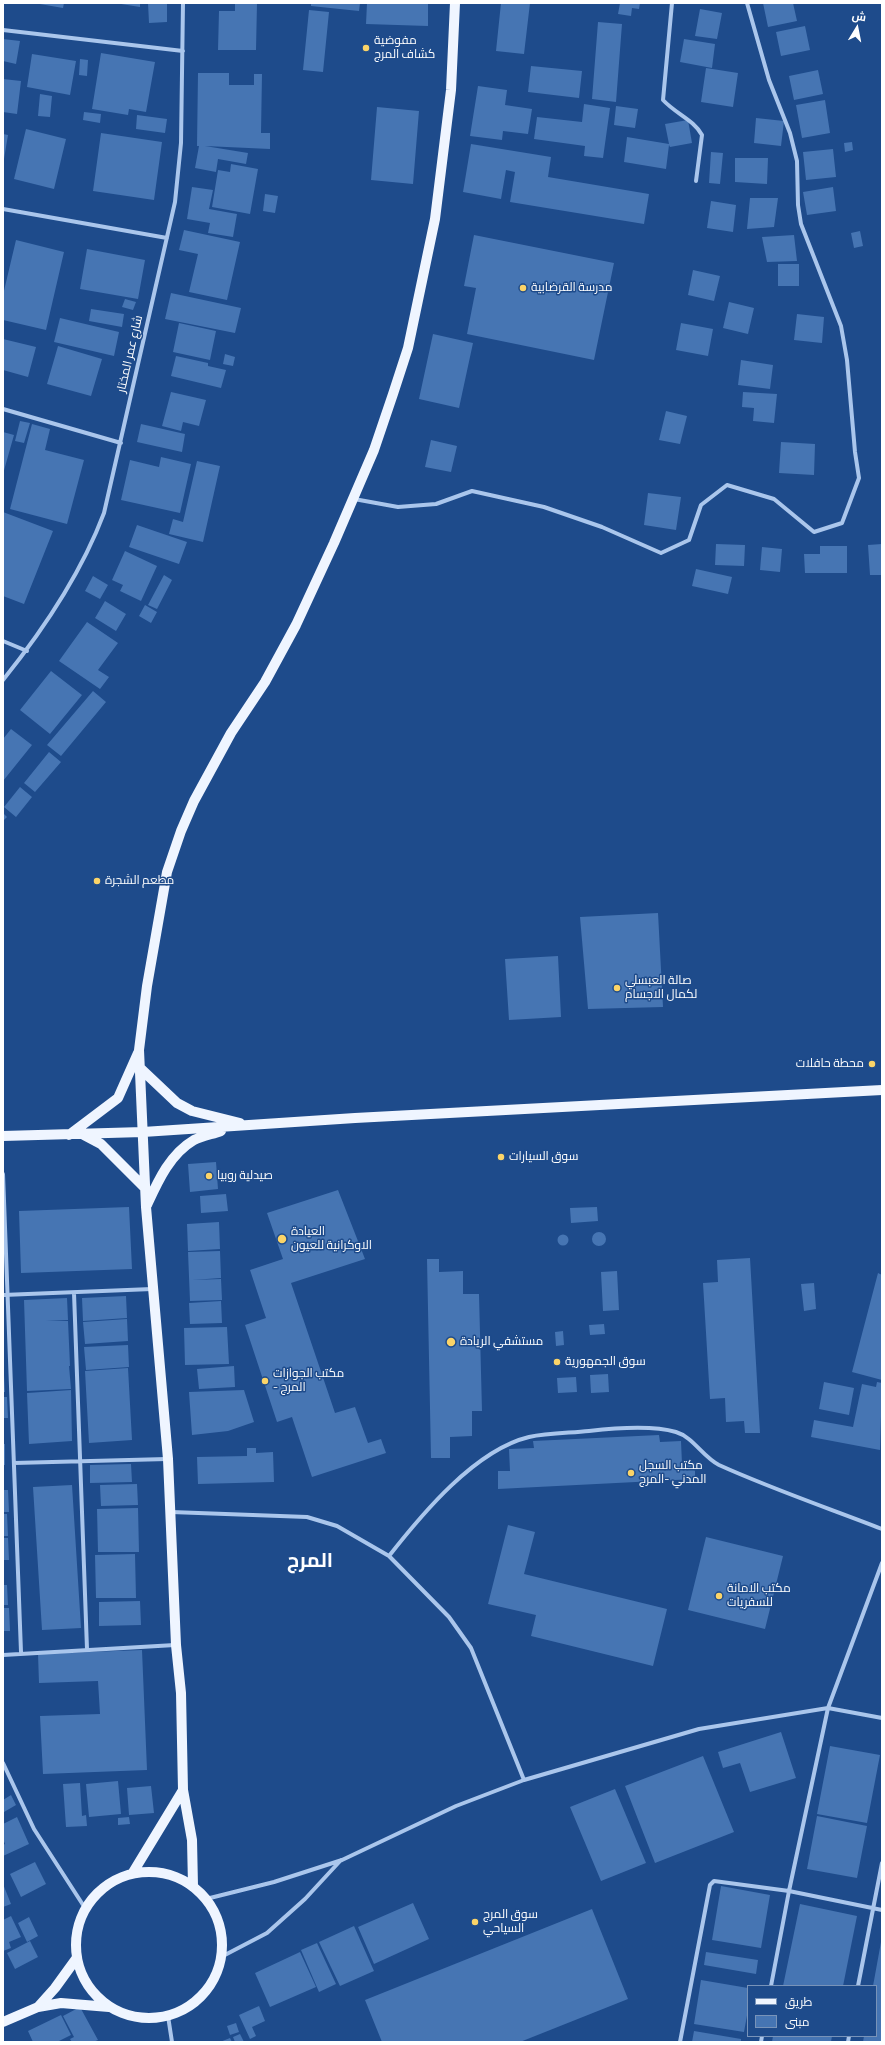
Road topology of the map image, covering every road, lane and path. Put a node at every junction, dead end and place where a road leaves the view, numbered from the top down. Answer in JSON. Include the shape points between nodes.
{"nodes":[{"id":1,"x":183,"y":3,"type":"edge"},
{"id":2,"x":455,"y":3,"type":"edge"},
{"id":3,"x":672,"y":3,"type":"edge"},
{"id":4,"x":747,"y":3,"type":"edge"},
{"id":5,"x":3,"y":30,"type":"edge"},
{"id":6,"x":183,"y":51,"type":"junction"},
{"id":7,"x":696,"y":181,"type":"dead end"},
{"id":8,"x":3,"y":209,"type":"edge"},
{"id":9,"x":167,"y":238,"type":"junction"},
{"id":10,"x":3,"y":409,"type":"edge"},
{"id":11,"x":121,"y":443,"type":"junction"},
{"id":12,"x":353,"y":499,"type":"junction"},
{"id":13,"x":3,"y":641,"type":"edge"},
{"id":14,"x":26,"y":651,"type":"junction"},
{"id":15,"x":3,"y":680,"type":"edge"},
{"id":16,"x":139,"y":1050,"type":"junction"},
{"id":17,"x":140,"y":1068,"type":"junction"},
{"id":18,"x":882,"y":1090,"type":"edge"},
{"id":19,"x":252,"y":1126,"type":"junction"},
{"id":20,"x":233,"y":1127,"type":"junction"},
{"id":21,"x":144,"y":1132,"type":"junction"},
{"id":22,"x":69,"y":1135,"type":"junction"},
{"id":23,"x":84,"y":1135,"type":"junction"},
{"id":24,"x":3,"y":1136,"type":"edge"},
{"id":25,"x":3,"y":1174,"type":"edge"},
{"id":26,"x":146,"y":1189,"type":"junction"},
{"id":27,"x":146,"y":1207,"type":"junction"},
{"id":28,"x":153,"y":1289,"type":"junction"},
{"id":29,"x":74,"y":1293,"type":"junction"},
{"id":30,"x":5,"y":1295,"type":"edge"},
{"id":31,"x":81,"y":1460,"type":"junction"},
{"id":32,"x":168,"y":1460,"type":"junction"},
{"id":33,"x":14,"y":1463,"type":"junction"},
{"id":34,"x":170,"y":1512,"type":"junction"},
{"id":35,"x":882,"y":1528,"type":"edge"},
{"id":36,"x":389,"y":1556,"type":"junction"},
{"id":37,"x":882,"y":1563,"type":"edge"},
{"id":38,"x":176,"y":1645,"type":"junction"},
{"id":39,"x":87,"y":1649,"type":"junction"},
{"id":40,"x":21,"y":1652,"type":"junction"},
{"id":41,"x":3,"y":1655,"type":"edge"},
{"id":42,"x":828,"y":1708,"type":"junction"},
{"id":43,"x":882,"y":1718,"type":"edge"},
{"id":44,"x":3,"y":1763,"type":"edge"},
{"id":45,"x":524,"y":1780,"type":"junction"},
{"id":46,"x":183,"y":1790,"type":"junction"},
{"id":47,"x":342,"y":1860,"type":"junction"},
{"id":48,"x":882,"y":1863,"type":"edge"},
{"id":49,"x":132,"y":1874,"type":"junction"},
{"id":50,"x":193,"y":1886,"type":"junction"},
{"id":51,"x":788,"y":1891,"type":"junction"},
{"id":52,"x":206,"y":1899,"type":"junction"},
{"id":53,"x":85,"y":1908,"type":"junction"},
{"id":54,"x":873,"y":1908,"type":"junction"},
{"id":55,"x":882,"y":1910,"type":"edge"},
{"id":56,"x":221,"y":1957,"type":"junction"},
{"id":57,"x":76,"y":1959,"type":"junction"},
{"id":58,"x":771,"y":1985,"type":"edge"},
{"id":59,"x":858,"y":1985,"type":"edge"},
{"id":60,"x":38,"y":2007,"type":"junction"},
{"id":61,"x":109,"y":2007,"type":"junction"},
{"id":62,"x":168,"y":2016,"type":"junction"},
{"id":63,"x":3,"y":2022,"type":"edge"},
{"id":64,"x":172,"y":2042,"type":"edge"},
{"id":65,"x":680,"y":2042,"type":"edge"}],
"edges":[{"from":1,"to":6,"type":"street","name":"شارع عمر المختار"},
{"from":2,"to":12,"type":"main road","via":[[451,90],[427,266],[408,348],[394,394]]},
{"from":3,"to":7,"type":"street","via":[[663,100],[673,111],[693,123],[702,135]]},
{"from":4,"to":12,"type":"street","via":[[769,80],[790,133],[796,161],[798,205],[802,224],[841,326],[859,478],[842,523],[814,532],[774,499],[727,485],[701,505],[688,540],[661,553],[602,527],[544,507],[472,491],[436,504],[398,507]]},
{"from":5,"to":6,"type":"street"},
{"from":6,"to":9,"type":"street","name":"شارع عمر المختار","via":[[181,143],[175,202]]},
{"from":8,"to":9,"type":"street"},
{"from":9,"to":11,"type":"street","name":"شارع عمر المختار"},
{"from":10,"to":11,"type":"street"},
{"from":11,"to":14,"type":"street","name":"شارع عمر المختار","via":[[104,513],[91,546],[48,621]]},
{"from":12,"to":16,"type":"main road","via":[[296,626],[265,682],[231,733],[180,831],[167,872],[157,919]]},
{"from":13,"to":14,"type":"street"},
{"from":14,"to":15,"type":"street","name":"شارع عمر المختار"},
{"from":16,"to":17,"type":"main road"},
{"from":16,"to":22,"type":"main road","via":[[118,1098]]},
{"from":17,"to":19,"type":"main road","via":[[171,1098],[192,1111]]},
{"from":17,"to":21,"type":"main road"},
{"from":18,"to":19,"type":"main road","via":[[354,1118]]},
{"from":19,"to":20,"type":"main road"},
{"from":20,"to":21,"type":"main road"},
{"from":20,"to":27,"type":"main road","via":[[195,1140],[178,1154],[160,1177]]},
{"from":21,"to":23,"type":"main road"},
{"from":21,"to":26,"type":"main road"},
{"from":22,"to":23,"type":"main road"},
{"from":22,"to":24,"type":"main road"},
{"from":23,"to":26,"type":"main road","via":[[101,1144]]},
{"from":25,"to":30,"type":"street"},
{"from":26,"to":27,"type":"main road"},
{"from":27,"to":28,"type":"main road"},
{"from":28,"to":29,"type":"street"},
{"from":28,"to":32,"type":"main road"},
{"from":29,"to":30,"type":"street"},
{"from":29,"to":31,"type":"street"},
{"from":30,"to":33,"type":"street"},
{"from":31,"to":32,"type":"street"},
{"from":31,"to":33,"type":"street"},
{"from":31,"to":39,"type":"street"},
{"from":32,"to":34,"type":"main road"},
{"from":33,"to":40,"type":"street"},
{"from":34,"to":36,"type":"street","via":[[307,1518],[337,1526]]},
{"from":34,"to":38,"type":"main road"},
{"from":35,"to":36,"type":"street","via":[[718,1464],[678,1433],[630,1428],[529,1437],[500,1449],[477,1463],[434,1503]]},
{"from":36,"to":45,"type":"street","via":[[449,1616],[471,1648]]},
{"from":37,"to":42,"type":"street"},
{"from":38,"to":39,"type":"street"},
{"from":38,"to":46,"type":"main road","via":[[181,1693]]},
{"from":39,"to":40,"type":"street"},
{"from":40,"to":41,"type":"street"},
{"from":42,"to":43,"type":"street"},
{"from":42,"to":45,"type":"street","via":[[699,1729]]},
{"from":42,"to":51,"type":"street"},
{"from":44,"to":53,"type":"street","via":[[34,1829]]},
{"from":45,"to":47,"type":"street","via":[[456,1806]]},
{"from":46,"to":49,"type":"main road"},
{"from":46,"to":50,"type":"main road","via":[[192,1840]]},
{"from":47,"to":52,"type":"street","via":[[274,1882]]},
{"from":47,"to":56,"type":"street","via":[[305,1899],[267,1933]]},
{"from":48,"to":54,"type":"street"},
{"from":49,"to":50,"type":"main road","via":[[153,1872],[174,1876]]},
{"from":49,"to":53,"type":"main road","via":[[113,1880],[97,1892]]},
{"from":50,"to":52,"type":"main road"},
{"from":51,"to":54,"type":"street"},
{"from":51,"to":58,"type":"street"},
{"from":51,"to":65,"type":"street","via":[[720,1880],[711,1883]]},
{"from":52,"to":56,"type":"main road","via":[[220,1926]]},
{"from":53,"to":57,"type":"main road","via":[[77,1930]]},
{"from":54,"to":55,"type":"street"},
{"from":54,"to":59,"type":"street"},
{"from":56,"to":62,"type":"main road","via":[[215,1977],[203,1994],[187,2008]]},
{"from":57,"to":60,"type":"main road"},
{"from":57,"to":61,"type":"main road","via":[[82,1976],[93,1994]]},
{"from":60,"to":61,"type":"main road","via":[[62,2003]]},
{"from":60,"to":63,"type":"main road"},
{"from":61,"to":62,"type":"main road","via":[[127,2015],[148,2018]]},
{"from":62,"to":64,"type":"street"}]}
